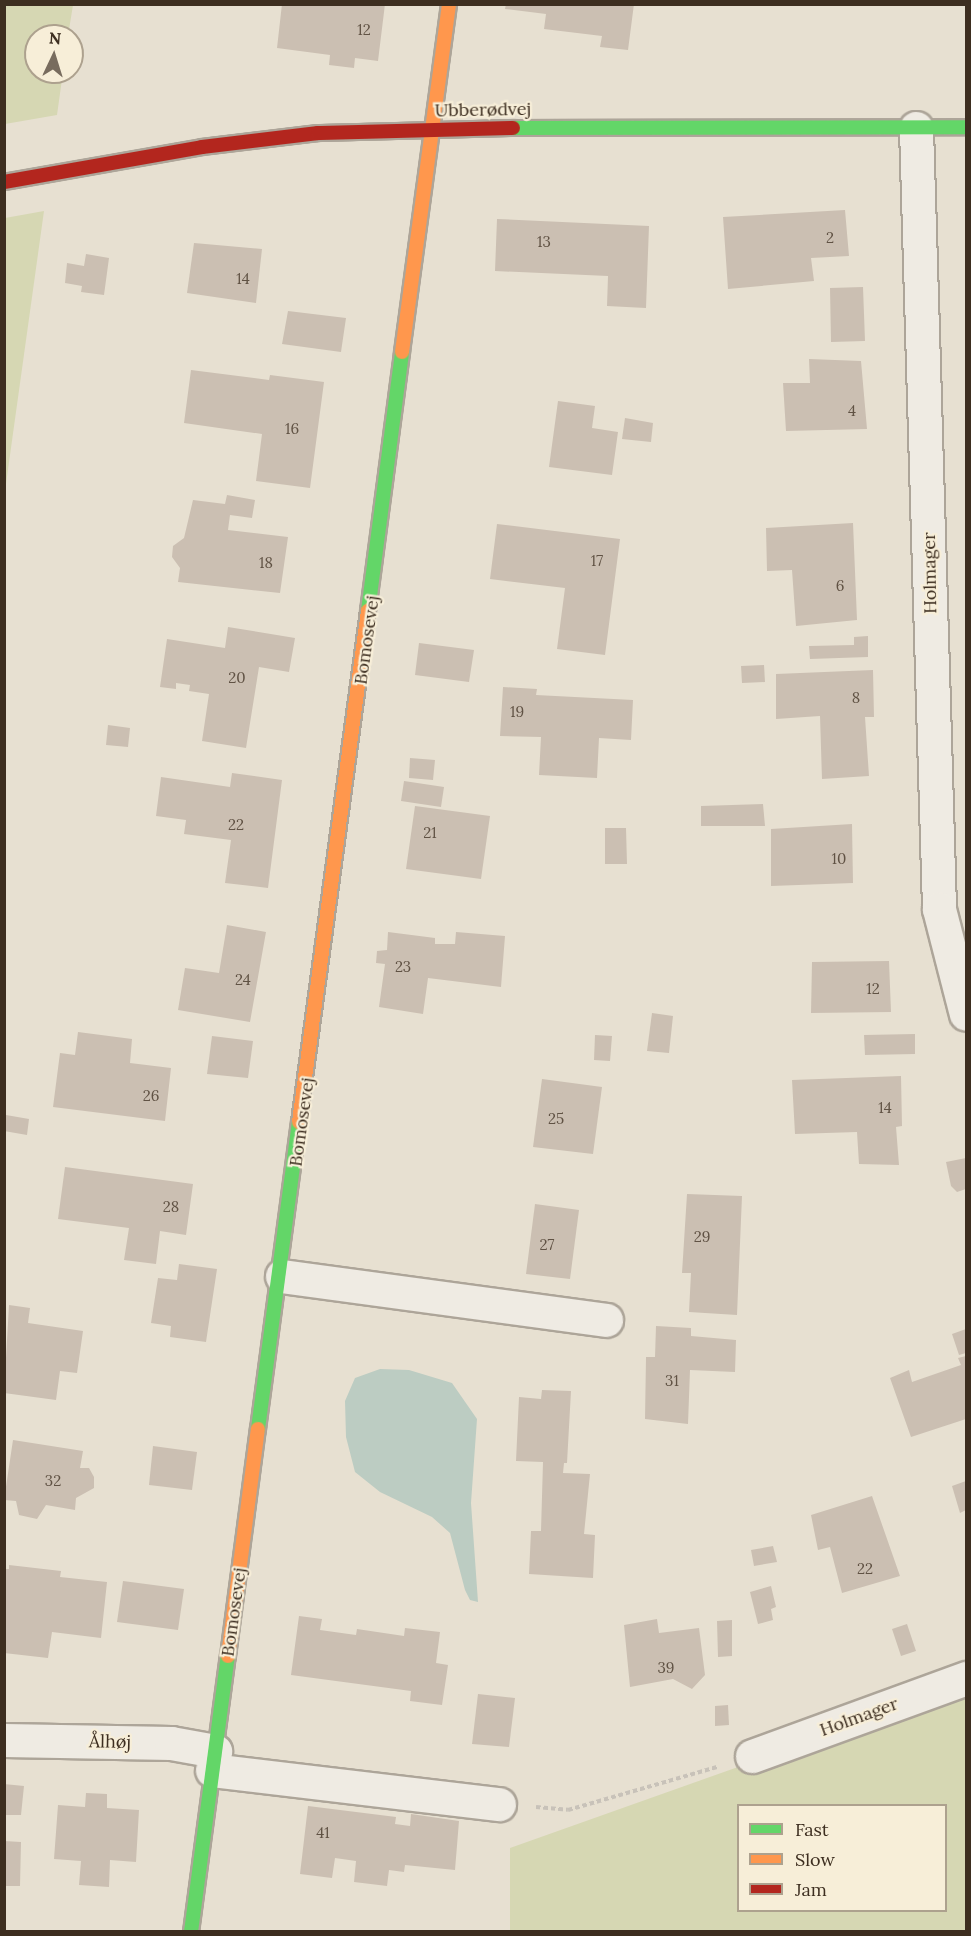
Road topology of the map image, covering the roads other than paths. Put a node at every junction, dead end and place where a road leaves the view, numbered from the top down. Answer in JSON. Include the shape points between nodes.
{"nodes":[{"id":1,"x":449,"y":4,"type":"edge"},
{"id":2,"x":966,"y":127,"type":"edge"},
{"id":3,"x":435,"y":128,"type":"junction"},
{"id":4,"x":916,"y":128,"type":"junction"},
{"id":5,"x":4,"y":182,"type":"edge"},
{"id":6,"x":966,"y":1014,"type":"edge"},
{"id":7,"x":282,"y":1276,"type":"junction"},
{"id":8,"x":606,"y":1320,"type":"dead end"},
{"id":9,"x":966,"y":1678,"type":"edge"},
{"id":10,"x":4,"y":1740,"type":"edge"},
{"id":11,"x":752,"y":1756,"type":"road end"},
{"id":12,"x":213,"y":1761,"type":"junction"},
{"id":13,"x":499,"y":1804,"type":"road end"},
{"id":14,"x":190,"y":1932,"type":"edge"}],
"edges":[{"from":1,"to":3,"type":"street","name":"Bomosevej"},
{"from":2,"to":4,"type":"street","name":"Ubberødvej"},
{"from":3,"to":4,"type":"street","name":"Ubberødvej"},
{"from":3,"to":5,"type":"street","name":"Ubberødvej","via":[[318,134],[202,147]]},
{"from":3,"to":7,"type":"street","name":"Bomosevej"},
{"from":4,"to":6,"type":"street","name":"Holmager","via":[[939,909]]},
{"from":7,"to":8,"type":"street"},
{"from":7,"to":12,"type":"street","name":"Bomosevej"},
{"from":9,"to":11,"type":"street","name":"Holmager"},
{"from":10,"to":12,"type":"street","name":"Ålhøj","via":[[171,1743]]},
{"from":12,"to":13,"type":"street"},
{"from":12,"to":14,"type":"street","name":"Bomosevej"}]}
